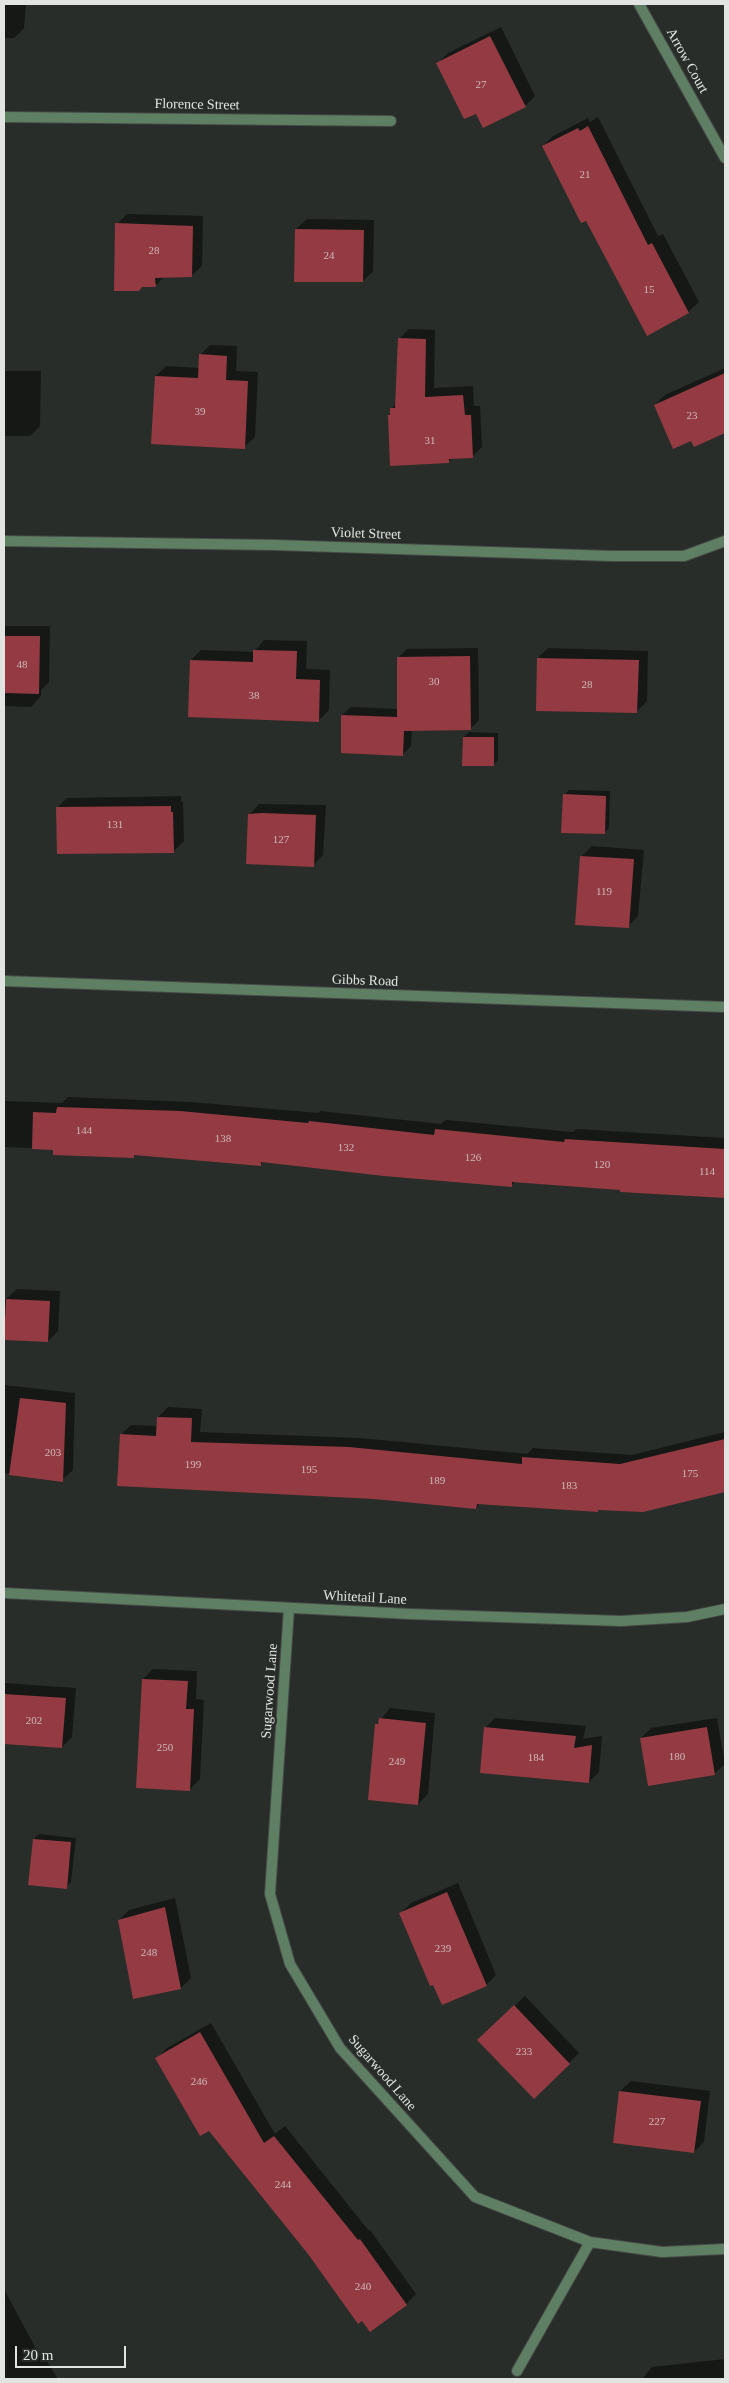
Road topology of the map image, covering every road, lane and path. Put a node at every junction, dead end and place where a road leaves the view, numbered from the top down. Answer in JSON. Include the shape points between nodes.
{"nodes":[{"id":1,"x":639,"y":4,"type":"edge"},
{"id":2,"x":4,"y":117,"type":"edge"},
{"id":3,"x":390,"y":121,"type":"dead end"},
{"id":4,"x":725,"y":158,"type":"edge"},
{"id":5,"x":725,"y":541,"type":"edge"},
{"id":6,"x":4,"y":542,"type":"edge"},
{"id":7,"x":4,"y":981,"type":"edge"},
{"id":8,"x":725,"y":1007,"type":"edge"},
{"id":9,"x":4,"y":1593,"type":"edge"},
{"id":10,"x":289,"y":1608,"type":"junction"},
{"id":11,"x":725,"y":1609,"type":"edge"},
{"id":12,"x":590,"y":2242,"type":"junction"},
{"id":13,"x":725,"y":2248,"type":"edge"},
{"id":14,"x":517,"y":2371,"type":"dead end"}],
"edges":[{"from":1,"to":4,"type":"street","name":"Arrow Court"},
{"from":2,"to":3,"type":"street","name":"Florence Street"},
{"from":5,"to":6,"type":"street","name":"Violet Street","via":[[684,556],[276,544]]},
{"from":7,"to":8,"type":"street","name":"Gibbs Road"},
{"from":9,"to":10,"type":"street","name":"Whitetail Lane"},
{"from":10,"to":11,"type":"street","name":"Whitetail Lane","via":[[621,1621],[687,1617]]},
{"from":10,"to":12,"type":"street","name":"Sugarwood Lane","via":[[270,1894],[290,1964],[340,2048],[476,2197]]},
{"from":12,"to":13,"type":"street","name":"Sugarwood Lane","via":[[662,2252]]},
{"from":12,"to":14,"type":"street"}]}
